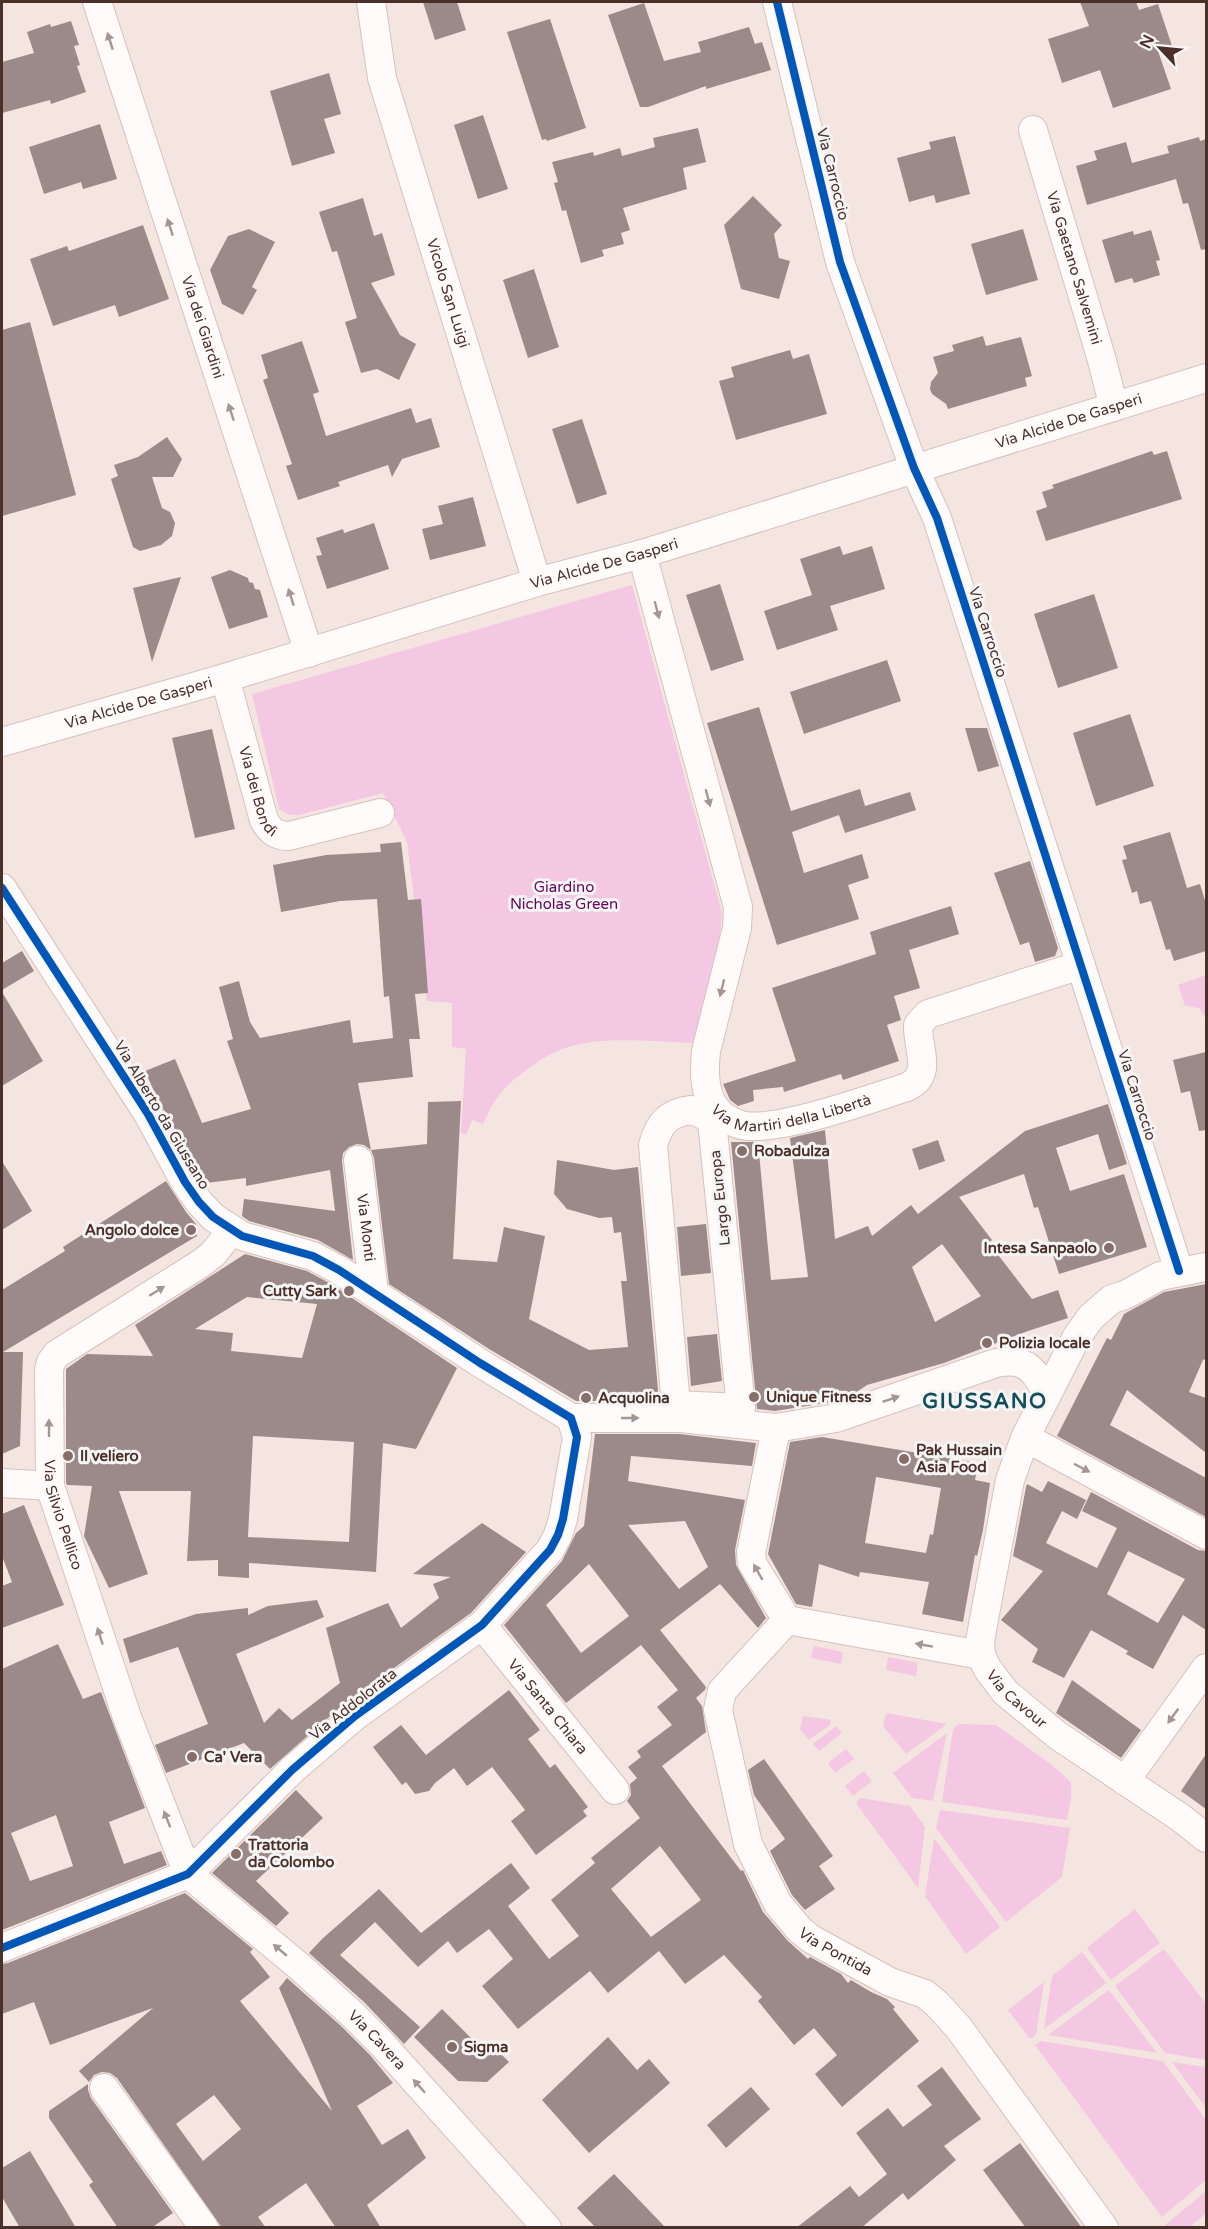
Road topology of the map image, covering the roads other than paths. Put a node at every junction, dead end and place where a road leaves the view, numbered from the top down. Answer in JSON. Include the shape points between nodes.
{"nodes":[{"id":1,"x":97,"y":2,"type":"edge"},
{"id":2,"x":371,"y":2,"type":"edge"},
{"id":3,"x":777,"y":2,"type":"edge"},
{"id":4,"x":1033,"y":130,"type":"dead end"},
{"id":5,"x":1206,"y":378,"type":"edge"},
{"id":6,"x":1114,"y":407,"type":"junction"},
{"id":7,"x":914,"y":468,"type":"junction"},
{"id":8,"x":642,"y":554,"type":"junction"},
{"id":9,"x":537,"y":582,"type":"junction"},
{"id":10,"x":309,"y":653,"type":"junction"},
{"id":11,"x":225,"y":678,"type":"junction"},
{"id":12,"x":2,"y":742,"type":"edge"},
{"id":13,"x":380,"y":813,"type":"dead end"},
{"id":14,"x":2,"y":888,"type":"edge"},
{"id":15,"x":1081,"y":965,"type":"junction"},
{"id":16,"x":358,"y":1160,"type":"dead end"},
{"id":17,"x":231,"y":1230,"type":"junction"},
{"id":18,"x":1193,"y":1269,"type":"edge"},
{"id":19,"x":374,"y":1293,"type":"junction"},
{"id":20,"x":1018,"y":1362,"type":"junction"},
{"id":21,"x":1065,"y":1364,"type":"junction"},
{"id":22,"x":1046,"y":1397,"type":"junction"},
{"id":23,"x":676,"y":1405,"type":"joint"},
{"id":24,"x":571,"y":1418,"type":"junction"},
{"id":25,"x":776,"y":1428,"type":"junction"},
{"id":26,"x":1030,"y":1440,"type":"junction"},
{"id":27,"x":1010,"y":1480,"type":"junction"},
{"id":28,"x":2,"y":1484,"type":"edge"},
{"id":29,"x":50,"y":1486,"type":"junction"},
{"id":30,"x":1206,"y":1535,"type":"edge"},
{"id":31,"x":787,"y":1620,"type":"junction"},
{"id":32,"x":482,"y":1625,"type":"junction"},
{"id":33,"x":981,"y":1655,"type":"junction"},
{"id":34,"x":1206,"y":1668,"type":"edge"},
{"id":35,"x":1125,"y":1781,"type":"junction"},
{"id":36,"x":615,"y":1790,"type":"dead end"},
{"id":37,"x":1206,"y":1838,"type":"edge"},
{"id":38,"x":188,"y":1874,"type":"junction"},
{"id":39,"x":2,"y":1948,"type":"edge"},
{"id":40,"x":104,"y":2088,"type":"dead end"},
{"id":41,"x":204,"y":2228,"type":"edge"},
{"id":42,"x":547,"y":2228,"type":"edge"},
{"id":43,"x":1104,"y":2228,"type":"edge"}],
"edges":[{"from":10,"to":1,"type":"street","name":"Via dei Giardini","one_way":true},
{"from":2,"to":9,"type":"street","name":"Vicolo San Luigi","via":[[381,78]]},
{"from":3,"to":7,"type":"street","name":"Via Carroccio","via":[[840,262]]},
{"from":4,"to":6,"type":"street","name":"Via Gaetano Salvemini"},
{"from":5,"to":6,"type":"street","name":"Via Alcide De Gasperi"},
{"from":6,"to":7,"type":"street","name":"Via Alcide De Gasperi"},
{"from":7,"to":8,"type":"street","name":"Via Alcide De Gasperi"},
{"from":7,"to":15,"type":"street","name":"Via Carroccio","via":[[938,518]]},
{"from":8,"to":9,"type":"street","name":"Via Alcide De Gasperi"},
{"from":8,"to":15,"type":"street","name":"Via Martiri della Libertà","one_way":true,"via":[[738,907],[737,928],[706,1051],[703,1080],[715,1107],[736,1124],[757,1127],[817,1115],[916,1083],[923,1065],[918,1025],[928,1014]]},
{"from":9,"to":10,"type":"street","name":"Via Alcide De Gasperi"},
{"from":10,"to":11,"type":"street","name":"Via Alcide De Gasperi"},
{"from":11,"to":12,"type":"street","name":"Via Alcide De Gasperi"},
{"from":11,"to":13,"type":"street","name":"Via dei Bondi","via":[[264,820],[271,831],[289,836]]},
{"from":14,"to":17,"type":"street","name":"Via Alberto da Giussano","via":[[148,1114],[185,1182],[213,1217]]},
{"from":15,"to":18,"type":"street","name":"Via Carroccio"},
{"from":16,"to":19,"type":"street","name":"Via Monti"},
{"from":17,"to":19,"type":"street","name":"Via Alberto da Giussano","via":[[312,1256]]},
{"from":29,"to":17,"type":"street","name":"Via Silvio Pellico","one_way":true,"via":[[51,1362],[57,1354],[200,1264]]},
{"from":18,"to":21,"type":"street","name":"Via Cavour","via":[[1151,1280],[1125,1295],[1095,1320]]},
{"from":19,"to":24,"type":"street","name":"Via Alberto da Giussano","via":[[480,1364]]},
{"from":20,"to":21,"type":"street","via":[[1052,1367]]},
{"from":20,"to":22,"type":"street","via":[[1038,1377]]},
{"from":25,"to":20,"type":"street","one_way":true,"via":[[836,1418],[996,1363]]},
{"from":21,"to":22,"type":"street","name":"Via Cavour"},
{"from":21,"to":26,"type":"street","name":"Via Cavour"},
{"from":22,"to":27,"type":"street","name":"Via Cavour"},
{"from":23,"to":23,"type":"street","name":"Largo Europa","via":[[741,1408],[712,1121],[691,1110],[669,1116],[661,1123],[653,1145]]},
{"from":24,"to":25,"type":"street","one_way":true,"via":[[680,1418]]},
{"from":24,"to":32,"type":"street","name":"Via Addolorata","via":[[577,1437],[563,1519],[550,1550]]},
{"from":31,"to":25,"type":"street","one_way":true,"via":[[752,1563],[751,1553]]},
{"from":26,"to":27,"type":"street","name":"Via Cavour"},
{"from":26,"to":30,"type":"street","one_way":true},
{"from":27,"to":33,"type":"street","name":"Via Cavour","via":[[982,1626]]},
{"from":28,"to":29,"type":"street"},
{"from":38,"to":29,"type":"street","name":"Via Silvio Pellico","one_way":true,"via":[[127,1717]]},
{"from":33,"to":31,"type":"street","one_way":true},
{"from":31,"to":43,"type":"street","name":"Via Pontida","via":[[722,1691],[718,1710],[748,1844],[770,1890],[811,1939],[890,1982],[925,1994],[943,2009]]},
{"from":32,"to":36,"type":"street","name":"Via Santa Chiara"},
{"from":32,"to":38,"type":"street","name":"Via Addolorata","via":[[346,1724],[292,1770]]},
{"from":33,"to":35,"type":"street","name":"Via Cavour","via":[[1005,1692],[1057,1735]]},
{"from":34,"to":35,"type":"street","one_way":true},
{"from":35,"to":37,"type":"street","name":"Via Cavour"},
{"from":38,"to":39,"type":"street"},
{"from":42,"to":38,"type":"street","name":"Via Cavera","one_way":true,"via":[[352,2014]]},
{"from":40,"to":41,"type":"street"}]}
